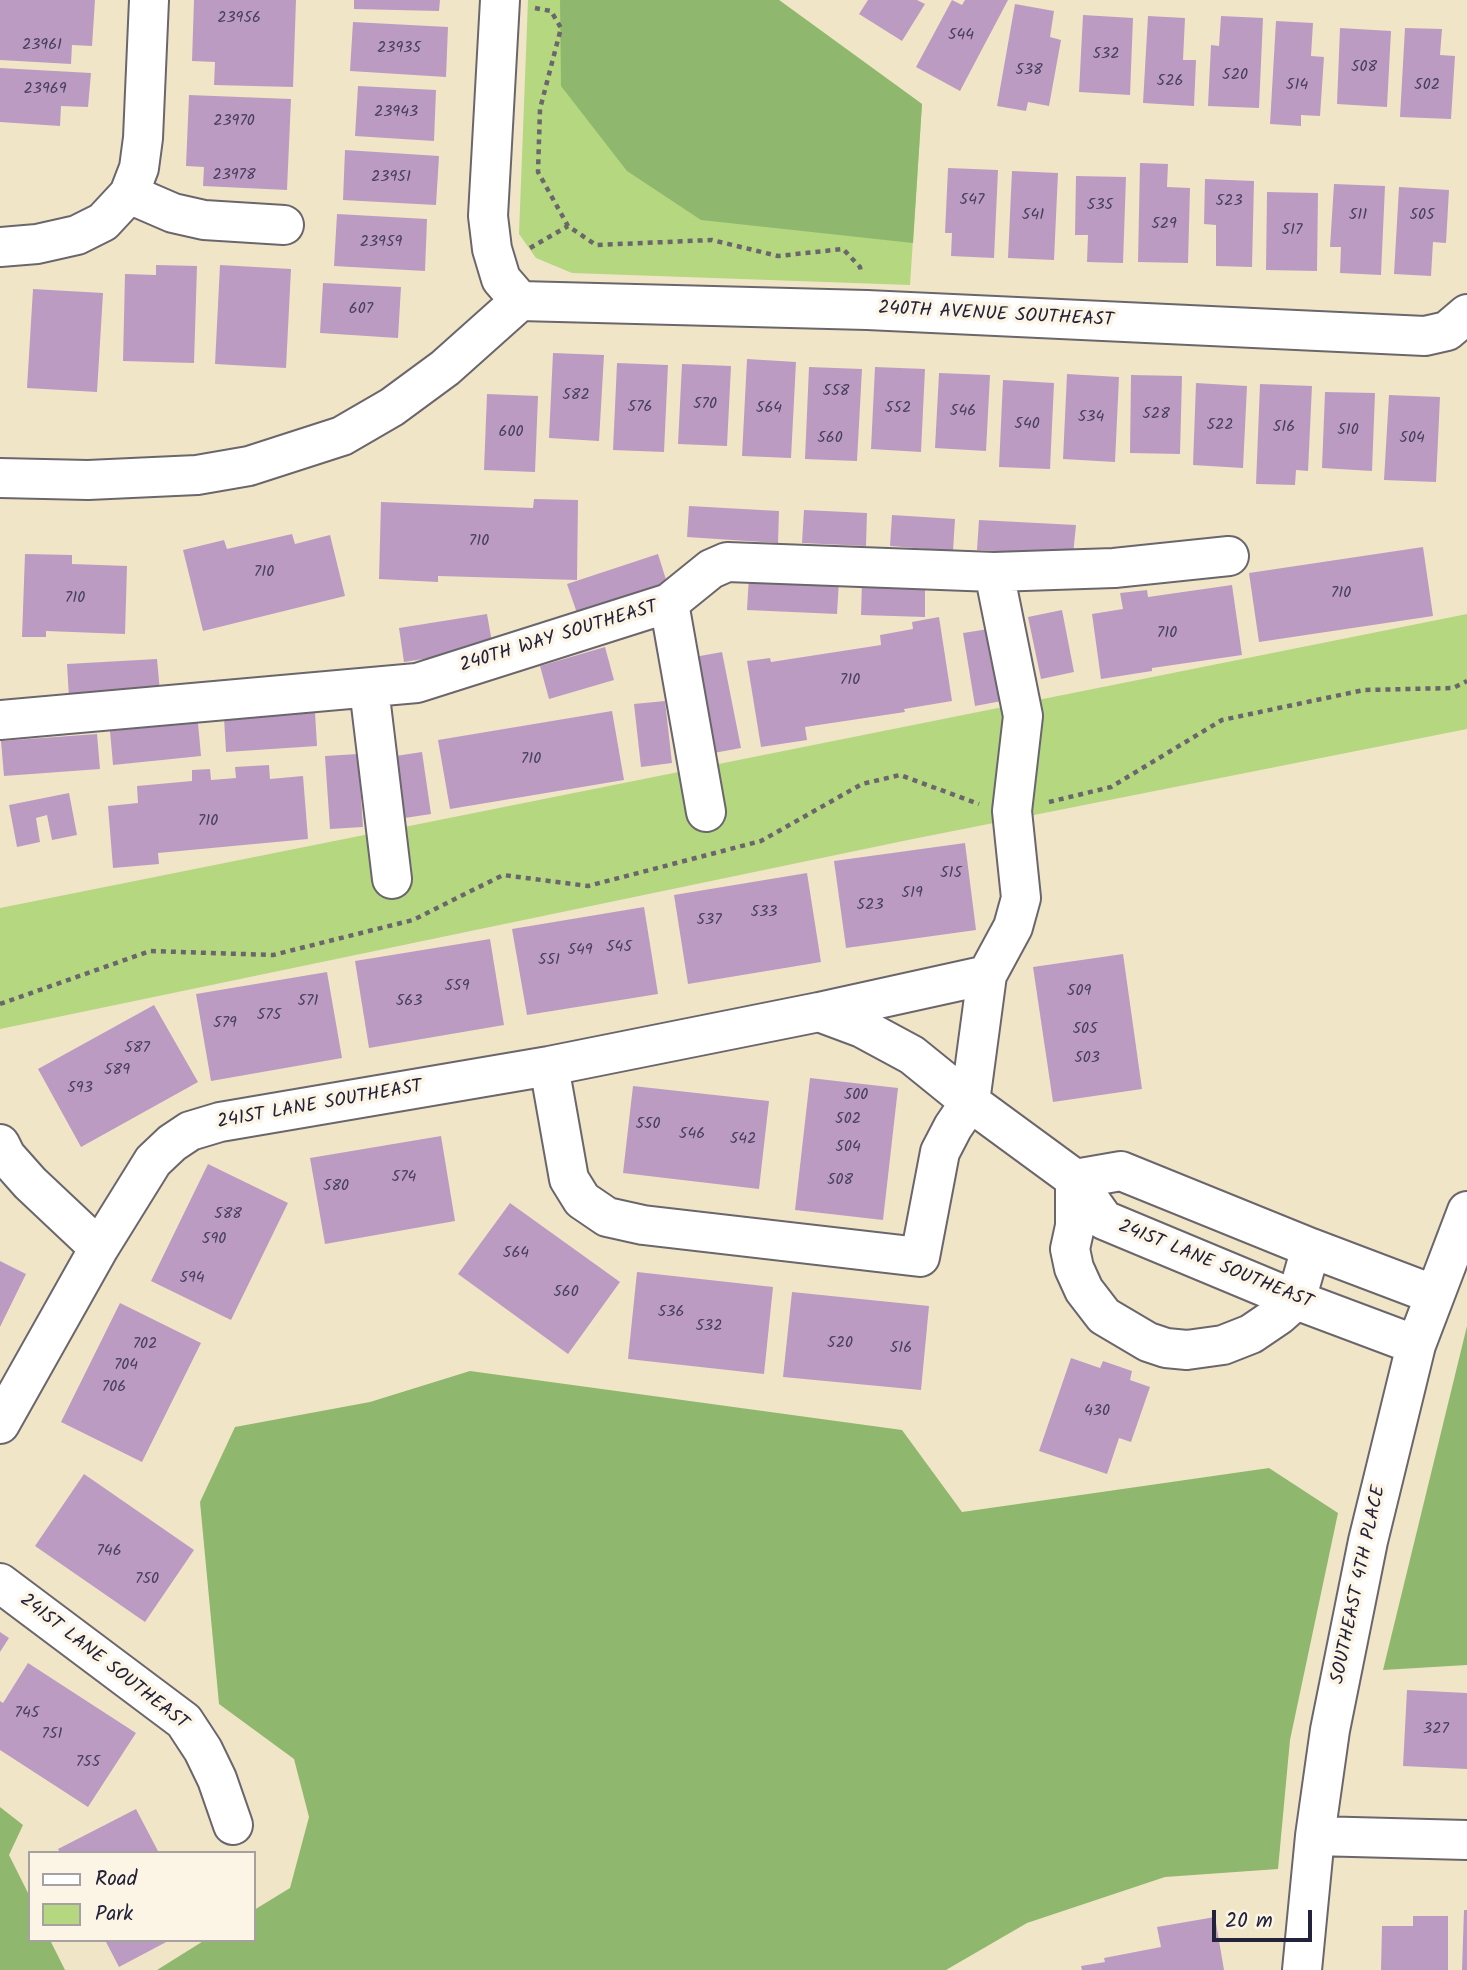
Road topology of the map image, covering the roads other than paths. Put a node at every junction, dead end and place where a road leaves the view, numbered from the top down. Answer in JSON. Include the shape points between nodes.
{"nodes":[{"id":1,"x":149,"y":0,"type":"edge"},
{"id":2,"x":512,"y":3,"type":"edge"},
{"id":3,"x":130,"y":194,"type":"junction"},
{"id":4,"x":284,"y":226,"type":"dead end"},
{"id":5,"x":0,"y":247,"type":"edge"},
{"id":6,"x":520,"y":301,"type":"junction"},
{"id":7,"x":1466,"y":315,"type":"edge"},
{"id":8,"x":0,"y":478,"type":"edge"},
{"id":9,"x":1229,"y":556,"type":"dead end"},
{"id":10,"x":994,"y":572,"type":"junction"},
{"id":11,"x":669,"y":603,"type":"junction"},
{"id":12,"x":369,"y":688,"type":"junction"},
{"id":13,"x":0,"y":720,"type":"edge"},
{"id":14,"x":706,"y":812,"type":"dead end"},
{"id":15,"x":392,"y":879,"type":"dead end"},
{"id":16,"x":987,"y":975,"type":"junction"},
{"id":17,"x":819,"y":1012,"type":"junction"},
{"id":18,"x":549,"y":1066,"type":"junction"},
{"id":19,"x":970,"y":1102,"type":"junction"},
{"id":20,"x":0,"y":1144,"type":"edge"},
{"id":21,"x":1075,"y":1179,"type":"junction"},
{"id":22,"x":1467,"y":1211,"type":"edge"},
{"id":23,"x":99,"y":1248,"type":"junction"},
{"id":24,"x":1311,"y":1248,"type":"junction"},
{"id":25,"x":1435,"y":1295,"type":"junction"},
{"id":26,"x":1296,"y":1300,"type":"junction"},
{"id":27,"x":1416,"y":1345,"type":"junction"},
{"id":28,"x":0,"y":1423,"type":"edge"},
{"id":29,"x":0,"y":1583,"type":"edge"},
{"id":30,"x":233,"y":1825,"type":"dead end"},
{"id":31,"x":1315,"y":1836,"type":"junction"},
{"id":32,"x":1467,"y":1840,"type":"edge"},
{"id":33,"x":1302,"y":1970,"type":"edge"}],
"edges":[{"from":1,"to":3,"type":"street","via":[[143,138]]},
{"from":2,"to":6,"type":"street","via":[[488,216],[501,278]]},
{"from":3,"to":4,"type":"street","via":[[194,218]]},
{"from":3,"to":5,"type":"street","via":[[103,222],[77,235]]},
{"from":6,"to":7,"type":"street","name":"240TH AVENUE SOUTHEAST","via":[[867,310],[1425,336],[1447,331]]},
{"from":6,"to":8,"type":"street","via":[[445,368],[342,436],[249,466],[197,475]]},
{"from":9,"to":10,"type":"street","name":"240TH WAY SOUTHEAST","via":[[1114,568]]},
{"from":10,"to":11,"type":"street","name":"240TH WAY SOUTHEAST","via":[[727,562],[711,569]]},
{"from":10,"to":16,"type":"street","via":[[1023,716],[1012,811],[1021,898],[1013,927]]},
{"from":11,"to":12,"type":"street","name":"240TH WAY SOUTHEAST","via":[[418,682]]},
{"from":11,"to":14,"type":"street"},
{"from":12,"to":13,"type":"street","name":"240TH WAY SOUTHEAST"},
{"from":12,"to":15,"type":"street"},
{"from":16,"to":17,"type":"street"},
{"from":16,"to":19,"type":"street"},
{"from":17,"to":18,"type":"street","name":"241ST LANE SOUTHEAST"},
{"from":17,"to":19,"type":"street","name":"241ST LANE SOUTHEAST","via":[[862,1028],[912,1055]]},
{"from":18,"to":19,"type":"street","via":[[569,1179],[582,1200],[607,1217],[920,1256],[940,1152]]},
{"from":18,"to":23,"type":"street","name":"241ST LANE SOUTHEAST","via":[[220,1122],[190,1132],[153,1161]]},
{"from":19,"to":21,"type":"street","name":"241ST LANE SOUTHEAST"},
{"from":20,"to":23,"type":"street","via":[[30,1183]]},
{"from":21,"to":24,"type":"street","via":[[1121,1171]]},
{"from":21,"to":26,"type":"street","name":"241ST LANE SOUTHEAST","via":[[1104,1220]]},
{"from":21,"to":26,"type":"street","via":[[1070,1249],[1074,1268],[1104,1316],[1148,1342],[1187,1350],[1223,1345],[1251,1334]]},
{"from":22,"to":25,"type":"street","name":"SOUTHEAST 4TH PLACE"},
{"from":23,"to":28,"type":"street","name":"241ST LANE SOUTHEAST"},
{"from":24,"to":25,"type":"street"},
{"from":24,"to":26,"type":"street"},
{"from":25,"to":27,"type":"street","name":"SOUTHEAST 4TH PLACE"},
{"from":26,"to":27,"type":"street","name":"241ST LANE SOUTHEAST"},
{"from":27,"to":31,"type":"street","name":"SOUTHEAST 4TH PLACE","via":[[1367,1541],[1330,1730]]},
{"from":29,"to":30,"type":"street","name":"241ST LANE SOUTHEAST","via":[[184,1721],[217,1779]]},
{"from":31,"to":32,"type":"street"},
{"from":31,"to":33,"type":"street","name":"SOUTHEAST 4TH PLACE"}]}
